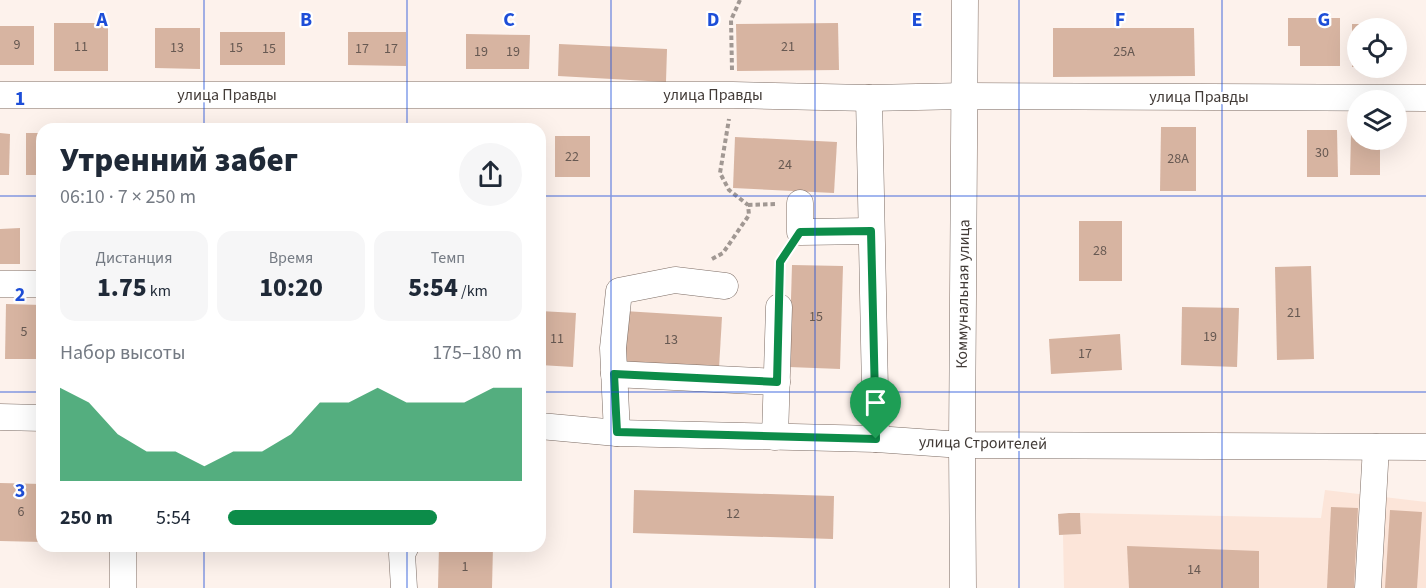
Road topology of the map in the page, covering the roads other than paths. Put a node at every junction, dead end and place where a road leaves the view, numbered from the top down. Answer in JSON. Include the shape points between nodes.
{"nodes":[{"id":1,"x":965,"y":0,"type":"edge"},
{"id":2,"x":0,"y":95,"type":"edge"},
{"id":3,"x":965,"y":96,"type":"junction"},
{"id":4,"x":868,"y":98,"type":"junction"},
{"id":5,"x":1426,"y":98,"type":"edge"},
{"id":6,"x":800,"y":203,"type":"dead end"},
{"id":7,"x":871,"y":231,"type":"junction"},
{"id":8,"x":0,"y":284,"type":"edge"},
{"id":9,"x":36,"y":285,"type":"edge"},
{"id":10,"x":725,"y":286,"type":"dead end"},
{"id":11,"x":779,"y":307,"type":"road end"},
{"id":12,"x":614,"y":374,"type":"junction"},
{"id":13,"x":777,"y":382,"type":"junction"},
{"id":14,"x":0,"y":417,"type":"edge"},
{"id":15,"x":36,"y":418,"type":"edge"},
{"id":16,"x":546,"y":426,"type":"edge"},
{"id":17,"x":617,"y":432,"type":"junction"},
{"id":18,"x":775,"y":436,"type":"junction"},
{"id":19,"x":876,"y":439,"type":"junction"},
{"id":20,"x":962,"y":445,"type":"junction"},
{"id":21,"x":1376,"y":447,"type":"junction"},
{"id":22,"x":1426,"y":447,"type":"edge"},
{"id":23,"x":123,"y":552,"type":"edge"},
{"id":24,"x":403,"y":552,"type":"edge"},
{"id":25,"x":123,"y":588,"type":"edge"},
{"id":26,"x":404,"y":588,"type":"edge"},
{"id":27,"x":963,"y":588,"type":"edge"},
{"id":28,"x":1368,"y":588,"type":"edge"}],
"edges":[{"from":1,"to":3,"type":"street","name":"Коммунальная улица"},
{"from":2,"to":4,"type":"street","name":"улица Правды"},
{"from":3,"to":4,"type":"street","name":"улица Правды"},
{"from":3,"to":5,"type":"street","name":"улица Правды"},
{"from":3,"to":20,"type":"street","name":"Коммунальная улица"},
{"from":4,"to":7,"type":"street"},
{"from":6,"to":7,"type":"street","via":[[800,232]]},
{"from":7,"to":19,"type":"street"},
{"from":8,"to":9,"type":"street"},
{"from":10,"to":12,"type":"street","via":[[675,280],[619,291]]},
{"from":11,"to":13,"type":"street"},
{"from":12,"to":13,"type":"street"},
{"from":12,"to":17,"type":"street"},
{"from":13,"to":18,"type":"street"},
{"from":14,"to":15,"type":"street"},
{"from":16,"to":17,"type":"street","name":"улица Строителей"},
{"from":17,"to":18,"type":"street","name":"улица Строителей"},
{"from":18,"to":19,"type":"street","name":"улица Строителей"},
{"from":19,"to":20,"type":"street","name":"улица Строителей"},
{"from":20,"to":21,"type":"street","name":"улица Строителей"},
{"from":20,"to":27,"type":"street","name":"Коммунальная улица"},
{"from":21,"to":22,"type":"street","name":"улица Строителей"},
{"from":21,"to":28,"type":"street"},
{"from":23,"to":25,"type":"street"},
{"from":24,"to":26,"type":"street"}]}
